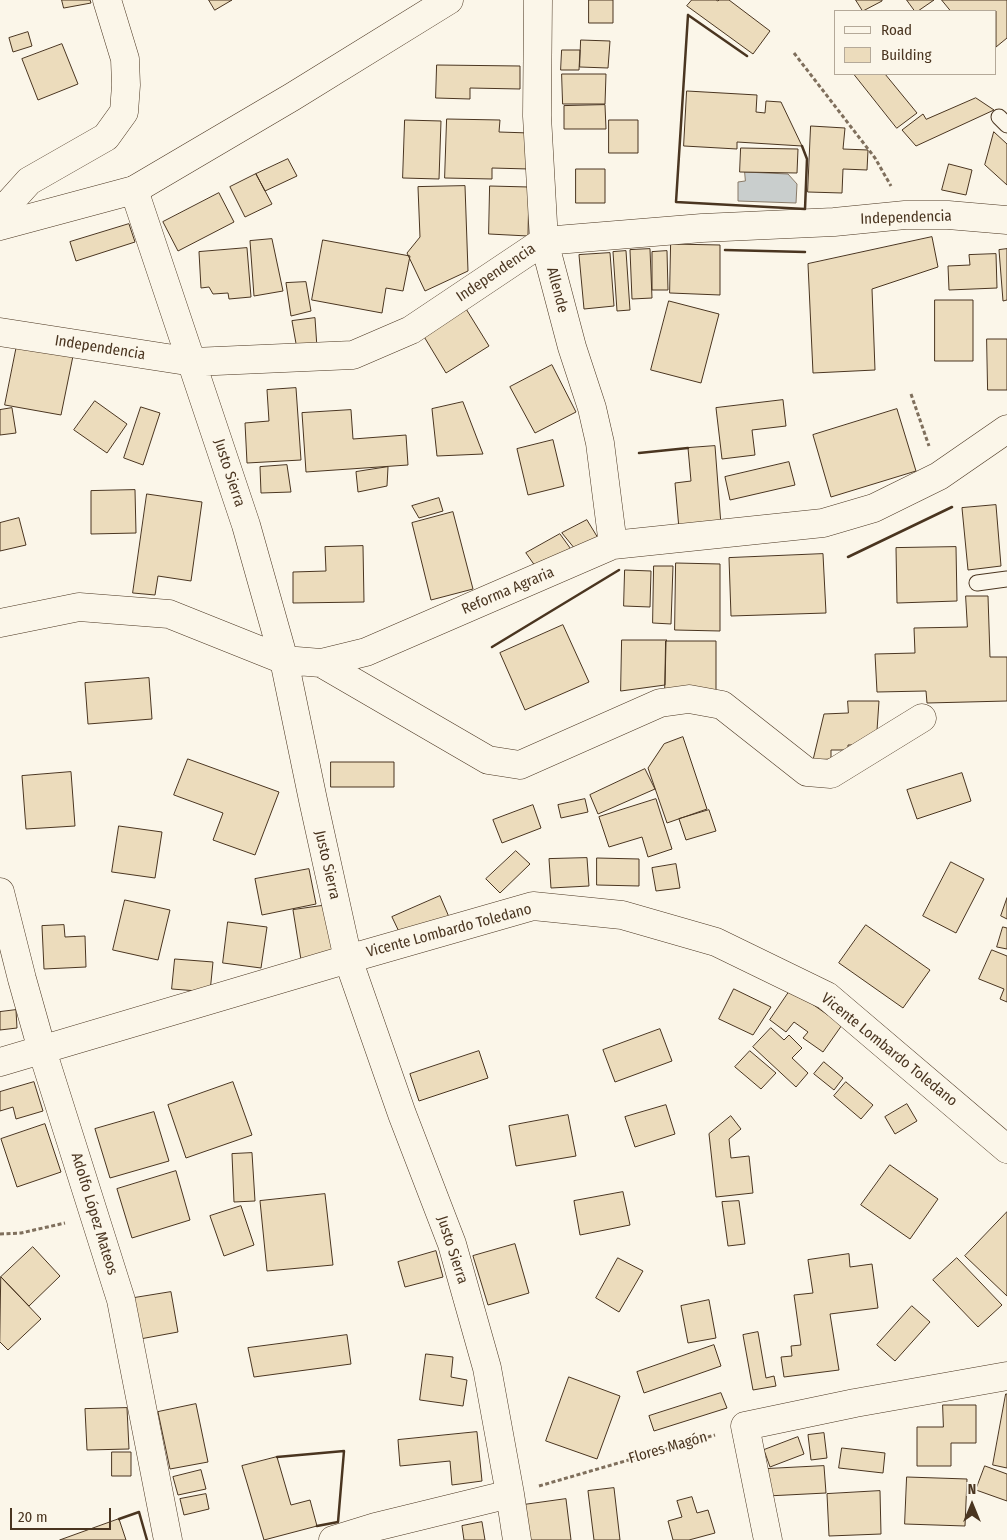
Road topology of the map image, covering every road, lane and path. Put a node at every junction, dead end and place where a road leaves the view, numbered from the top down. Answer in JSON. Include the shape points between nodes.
{"nodes":[{"id":1,"x":107,"y":0,"type":"edge"},
{"id":2,"x":448,"y":0,"type":"edge"},
{"id":3,"x":538,"y":0,"type":"edge"},
{"id":4,"x":794,"y":53,"type":"dead end"},
{"id":5,"x":134,"y":190,"type":"junction"},
{"id":6,"x":0,"y":213,"type":"edge"},
{"id":7,"x":905,"y":215,"type":"junction"},
{"id":8,"x":1007,"y":220,"type":"edge"},
{"id":9,"x":0,"y":226,"type":"edge"},
{"id":10,"x":544,"y":241,"type":"junction"},
{"id":11,"x":0,"y":332,"type":"edge"},
{"id":12,"x":193,"y":362,"type":"junction"},
{"id":13,"x":911,"y":394,"type":"dead end"},
{"id":14,"x":1007,"y":429,"type":"edge"},
{"id":15,"x":940,"y":476,"type":"junction"},
{"id":16,"x":613,"y":545,"type":"junction"},
{"id":17,"x":1007,"y":578,"type":"edge"},
{"id":18,"x":977,"y":583,"type":"dead end"},
{"id":19,"x":0,"y":624,"type":"edge"},
{"id":20,"x":284,"y":660,"type":"junction"},
{"id":21,"x":320,"y":663,"type":"junction"},
{"id":22,"x":922,"y":718,"type":"dead end"},
{"id":23,"x":0,"y":892,"type":"edge"},
{"id":24,"x":348,"y":959,"type":"junction"},
{"id":25,"x":42,"y":1050,"type":"junction"},
{"id":26,"x":0,"y":1062,"type":"edge"},
{"id":27,"x":1007,"y":1149,"type":"edge"},
{"id":28,"x":95,"y":1217,"type":"junction"},
{"id":29,"x":0,"y":1234,"type":"edge"},
{"id":30,"x":1007,"y":1376,"type":"edge"},
{"id":31,"x":745,"y":1426,"type":"junction"},
{"id":32,"x":510,"y":1494,"type":"junction"},
{"id":33,"x":168,"y":1540,"type":"edge"},
{"id":34,"x":333,"y":1540,"type":"edge"},
{"id":35,"x":517,"y":1540,"type":"edge"},
{"id":36,"x":768,"y":1540,"type":"edge"}],
"edges":[{"from":1,"to":6,"type":"main road","via":[[125,59],[124,112],[106,137],[29,181]]},
{"from":2,"to":5,"type":"main road"},
{"from":3,"to":10,"type":"main road","name":"Allende","via":[[537,116]]},
{"from":4,"to":7,"type":"path","via":[[875,158]]},
{"from":5,"to":9,"type":"main road"},
{"from":5,"to":12,"type":"main road","name":"Justo Sierra"},
{"from":7,"to":8,"type":"main road","name":"Independencia"},
{"from":7,"to":10,"type":"main road","name":"Independencia"},
{"from":10,"to":12,"type":"main road","name":"Independencia","via":[[411,330],[352,354]]},
{"from":10,"to":16,"type":"main road","name":"Allende","via":[[600,443]]},
{"from":11,"to":12,"type":"main road","name":"Independencia"},
{"from":12,"to":20,"type":"main road","name":"Justo Sierra","via":[[246,525]]},
{"from":13,"to":15,"type":"path"},
{"from":14,"to":15,"type":"main road","name":"Reforma Agraria"},
{"from":15,"to":16,"type":"main road","name":"Reforma Agraria","via":[[874,508],[823,523]]},
{"from":16,"to":21,"type":"main road","name":"Reforma Agraria","via":[[366,652]]},
{"from":17,"to":18,"type":"lane"},
{"from":19,"to":20,"type":"main road","name":"Reforma Agraria","via":[[79,607],[169,614]]},
{"from":20,"to":21,"type":"main road","name":"Reforma Agraria"},
{"from":20,"to":24,"type":"main road","name":"Justo Sierra"},
{"from":21,"to":22,"type":"main road","via":[[488,760],[520,766],[660,703],[689,699],[722,705],[806,772],[831,774]]},
{"from":23,"to":25,"type":"main road","name":"Adolfo López Mateos"},
{"from":24,"to":25,"type":"main road","name":"Vicente Lombardo Toledano"},
{"from":24,"to":27,"type":"main road","name":"Vicente Lombardo Toledano","via":[[533,906],[622,915],[716,942],[827,996]]},
{"from":24,"to":32,"type":"main road","name":"Justo Sierra","via":[[452,1244],[487,1368]]},
{"from":25,"to":26,"type":"main road","name":"Vicente Lombardo Toledano"},
{"from":25,"to":28,"type":"main road","name":"Adolfo López Mateos"},
{"from":28,"to":29,"type":"path"},
{"from":28,"to":33,"type":"main road","name":"Adolfo López Mateos","via":[[121,1300]]},
{"from":30,"to":31,"type":"main road"},
{"from":31,"to":32,"type":"path","name":"Flores Magón"},
{"from":31,"to":36,"type":"main road"},
{"from":32,"to":34,"type":"main road"},
{"from":32,"to":35,"type":"main road","name":"Justo Sierra"}]}
